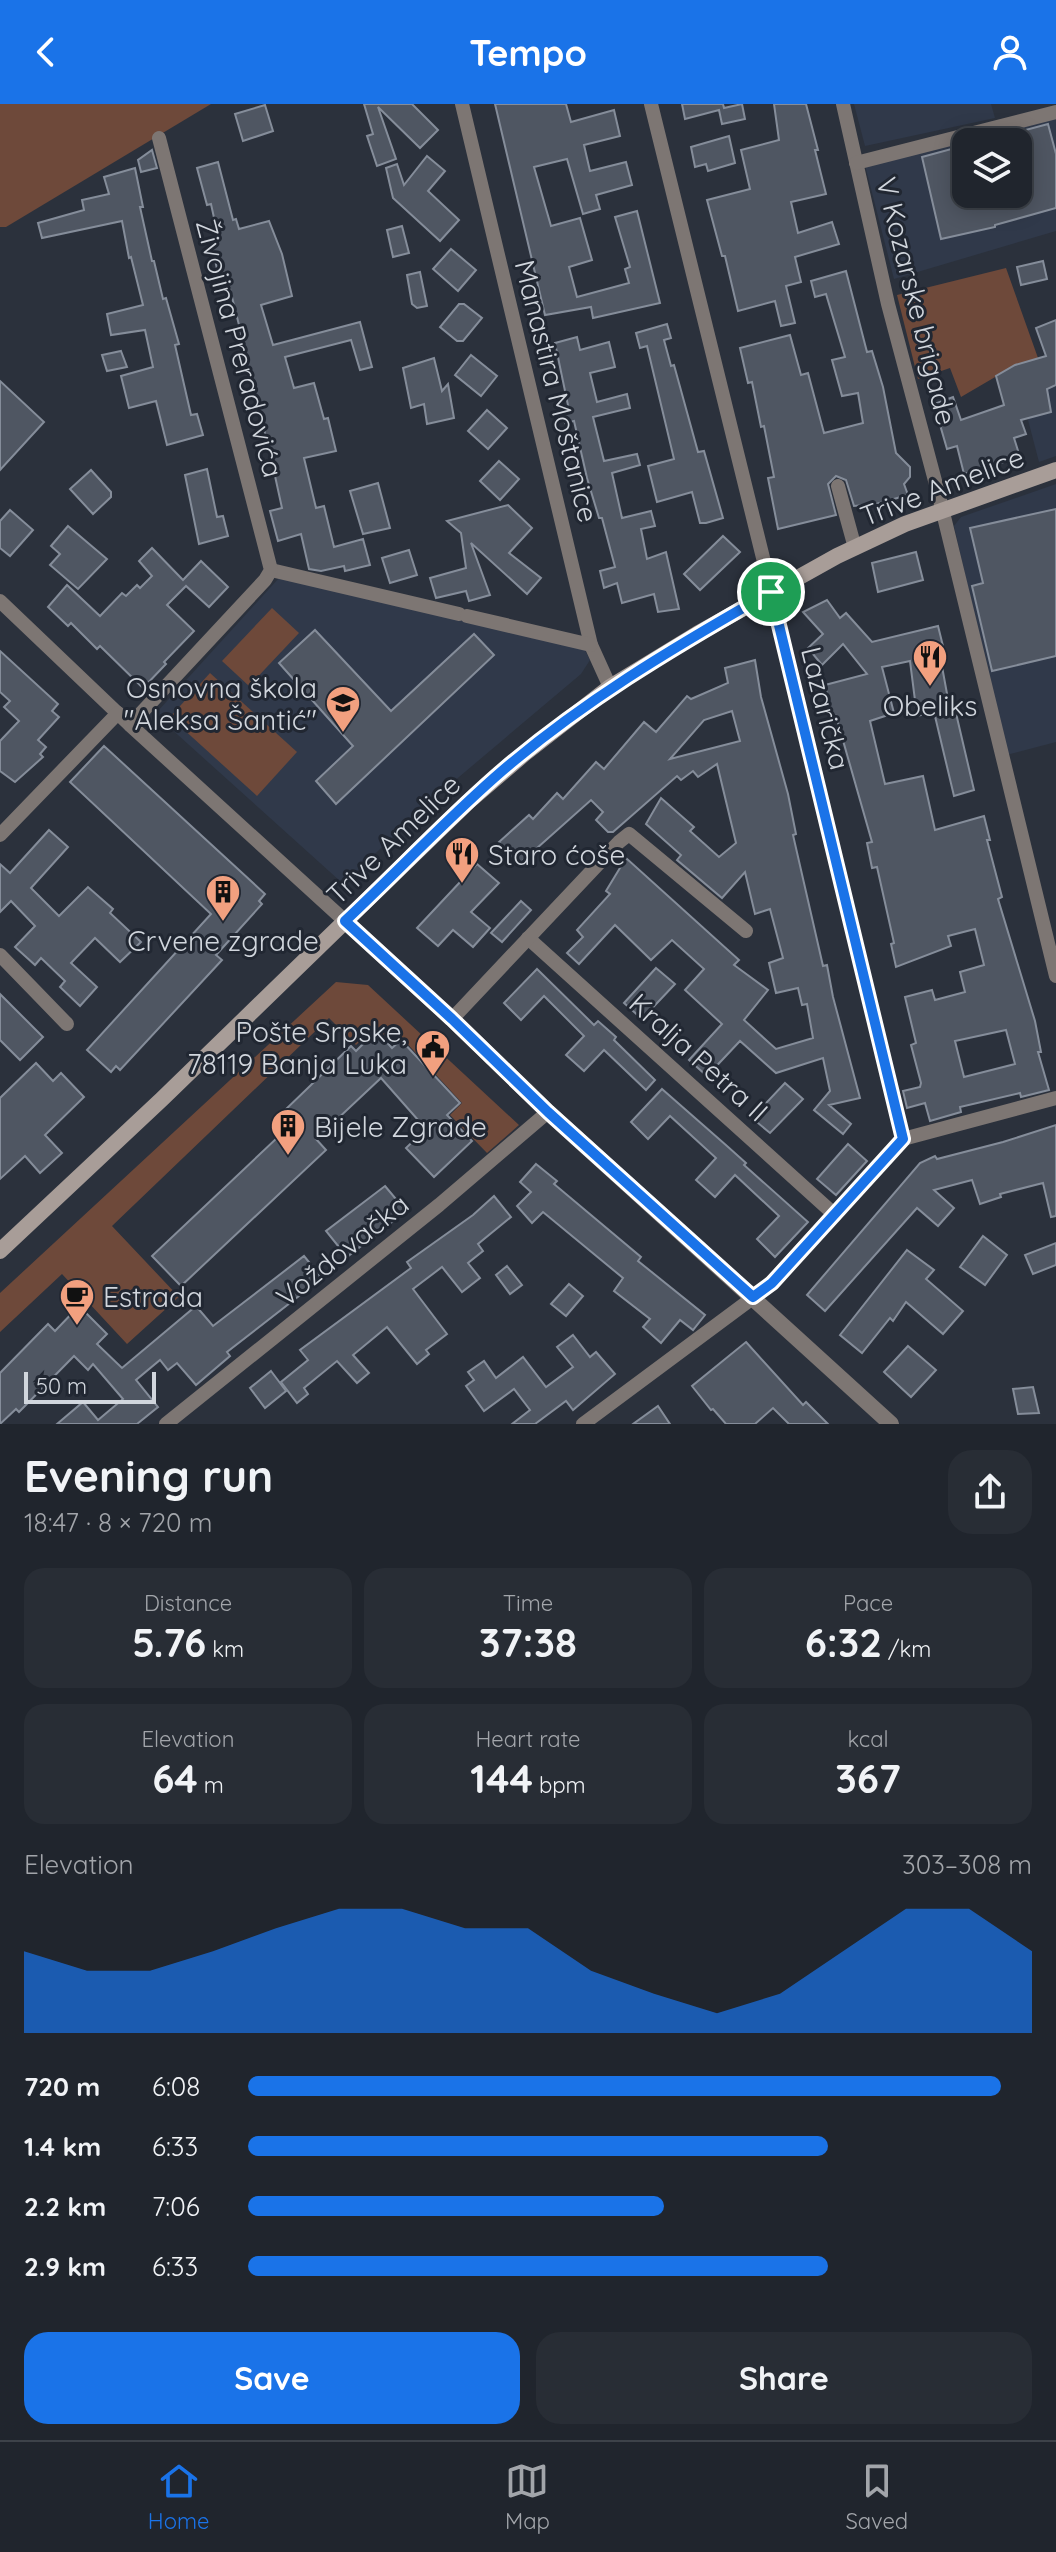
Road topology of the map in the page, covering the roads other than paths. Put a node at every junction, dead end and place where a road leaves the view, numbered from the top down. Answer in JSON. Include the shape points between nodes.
{"nodes":[{"id":1,"x":462,"y":104,"type":"edge"},
{"id":2,"x":651,"y":104,"type":"edge"},
{"id":3,"x":843,"y":104,"type":"edge"},
{"id":4,"x":1056,"y":112,"type":"edge"},
{"id":5,"x":159,"y":138,"type":"dead end"},
{"id":6,"x":856,"y":163,"type":"junction"},
{"id":7,"x":1056,"y":470,"type":"edge"},
{"id":8,"x":838,"y":486,"type":"dead end"},
{"id":9,"x":942,"y":510,"type":"junction"},
{"id":10,"x":855,"y":548,"type":"junction"},
{"id":11,"x":271,"y":570,"type":"junction"},
{"id":12,"x":771,"y":592,"type":"junction"},
{"id":13,"x":0,"y":601,"type":"edge"},
{"id":14,"x":591,"y":645,"type":"junction"},
{"id":15,"x":610,"y":687,"type":"junction"},
{"id":16,"x":118,"y":713,"type":"junction"},
{"id":17,"x":130,"y":725,"type":"junction"},
{"id":18,"x":0,"y":835,"type":"edge"},
{"id":19,"x":345,"y":921,"type":"junction"},
{"id":20,"x":746,"y":931,"type":"dead end"},
{"id":21,"x":528,"y":938,"type":"junction"},
{"id":22,"x":0,"y":955,"type":"edge"},
{"id":23,"x":1056,"y":976,"type":"edge"},
{"id":24,"x":452,"y":1019,"type":"junction"},
{"id":25,"x":67,"y":1024,"type":"dead end"},
{"id":26,"x":1056,"y":1098,"type":"edge"},
{"id":27,"x":548,"y":1112,"type":"junction"},
{"id":28,"x":903,"y":1139,"type":"junction"},
{"id":29,"x":835,"y":1215,"type":"junction"},
{"id":30,"x":0,"y":1251,"type":"edge"},
{"id":31,"x":753,"y":1297,"type":"junction"},
{"id":32,"x":166,"y":1424,"type":"edge"},
{"id":33,"x":583,"y":1424,"type":"edge"},
{"id":34,"x":891,"y":1424,"type":"edge"}],
"edges":[{"from":1,"to":14,"type":"street","name":"Manastira Moštanice"},
{"from":2,"to":12,"type":"street","name":"Lazarička"},
{"from":3,"to":6,"type":"street","name":"V Kozarske brigade"},
{"from":4,"to":6,"type":"street"},
{"from":5,"to":11,"type":"street","name":"Živojina Preradovića"},
{"from":6,"to":9,"type":"street","name":"V Kozarske brigade"},
{"from":7,"to":9,"type":"main road","name":"Trive Amelice"},
{"from":8,"to":10,"type":"street"},
{"from":9,"to":10,"type":"main road","name":"Trive Amelice"},
{"from":9,"to":23,"type":"street","name":"V Kozarske brigade"},
{"from":10,"to":12,"type":"main road","name":"Trive Amelice"},
{"from":11,"to":14,"type":"street"},
{"from":11,"to":17,"type":"street"},
{"from":12,"to":15,"type":"main road","name":"Trive Amelice"},
{"from":12,"to":28,"type":"street","name":"Lazarička"},
{"from":13,"to":16,"type":"street"},
{"from":14,"to":15,"type":"street","name":"Manastira Moštanice"},
{"from":15,"to":19,"type":"main road","name":"Trive Amelice","via":[[495,777]]},
{"from":16,"to":17,"type":"street"},
{"from":16,"to":18,"type":"street"},
{"from":17,"to":19,"type":"street"},
{"from":19,"to":24,"type":"street"},
{"from":19,"to":30,"type":"main road","name":"Trive Amelice"},
{"from":20,"to":21,"type":"street","via":[[629,834]]},
{"from":21,"to":24,"type":"street"},
{"from":21,"to":29,"type":"street","name":"Kralja Petra II"},
{"from":22,"to":25,"type":"street"},
{"from":24,"to":27,"type":"street"},
{"from":26,"to":28,"type":"street"},
{"from":27,"to":31,"type":"street"},
{"from":27,"to":32,"type":"street","name":"Voždovačka"},
{"from":28,"to":29,"type":"street"},
{"from":29,"to":31,"type":"street"},
{"from":31,"to":33,"type":"street"},
{"from":31,"to":34,"type":"street"}]}
